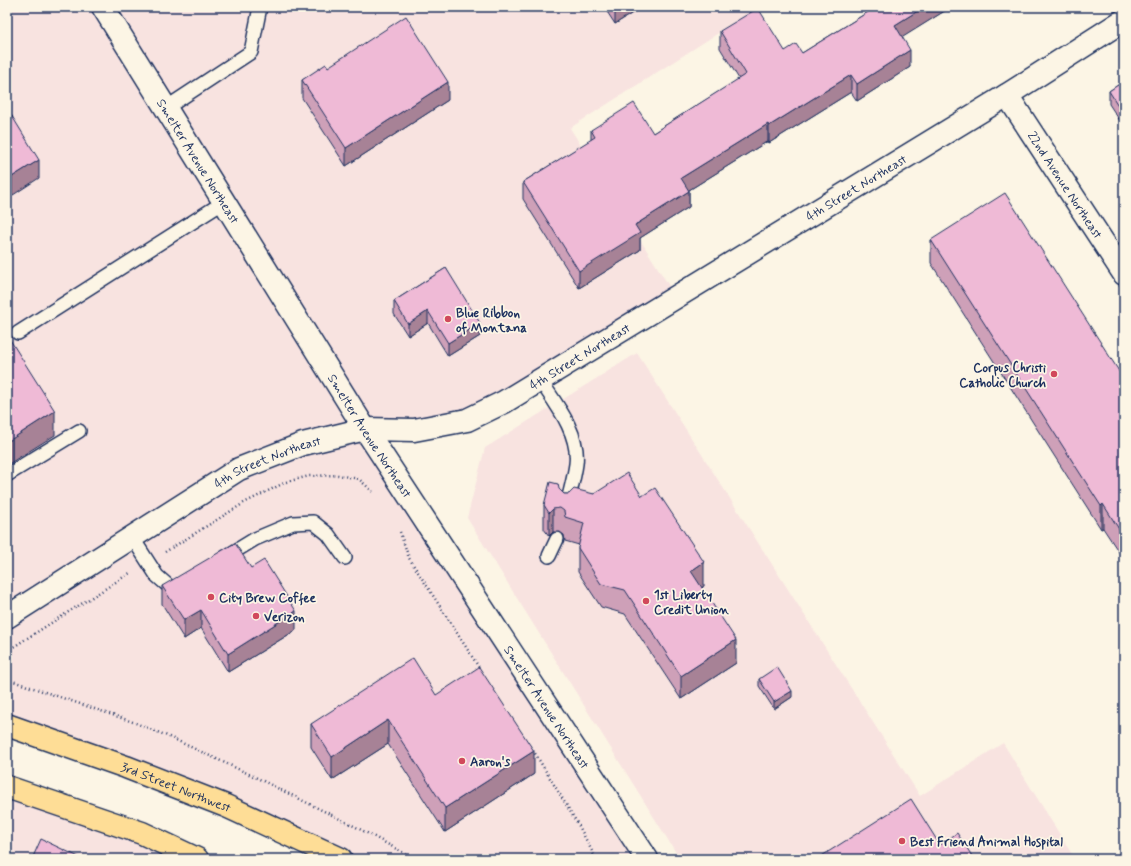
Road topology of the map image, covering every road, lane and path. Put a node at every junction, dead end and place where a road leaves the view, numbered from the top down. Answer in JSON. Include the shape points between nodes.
{"nodes":[{"id":1,"x":103,"y":7,"type":"edge"},
{"id":2,"x":260,"y":7,"type":"edge"},
{"id":3,"x":1124,"y":20,"type":"edge"},
{"id":4,"x":1007,"y":95,"type":"junction"},
{"id":5,"x":166,"y":108,"type":"junction"},
{"id":6,"x":224,"y":202,"type":"junction"},
{"id":7,"x":1124,"y":274,"type":"edge"},
{"id":8,"x":18,"y":333,"type":"dead end"},
{"id":9,"x":540,"y":380,"type":"junction"},
{"id":10,"x":365,"y":429,"type":"junction"},
{"id":11,"x":79,"y":431,"type":"dead end"},
{"id":12,"x":7,"y":475,"type":"edge"},
{"id":13,"x":377,"y":496,"type":"dead end"},
{"id":14,"x":566,"y":510,"type":"edge"},
{"id":15,"x":397,"y":527,"type":"dead end"},
{"id":16,"x":132,"y":537,"type":"junction"},
{"id":17,"x":557,"y":539,"type":"dead end"},
{"id":18,"x":550,"y":556,"type":"dead end"},
{"id":19,"x":345,"y":558,"type":"dead end"},
{"id":20,"x":148,"y":563,"type":"junction"},
{"id":21,"x":216,"y":563,"type":"edge"},
{"id":22,"x":192,"y":579,"type":"edge"},
{"id":23,"x":7,"y":617,"type":"edge"},
{"id":24,"x":7,"y":651,"type":"edge"},
{"id":25,"x":482,"y":671,"type":"edge"},
{"id":26,"x":7,"y":679,"type":"edge"},
{"id":27,"x":7,"y":725,"type":"edge"},
{"id":28,"x":531,"y":748,"type":"edge"},
{"id":29,"x":7,"y":787,"type":"edge"},
{"id":30,"x":197,"y":859,"type":"edge"},
{"id":31,"x":341,"y":859,"type":"edge"},
{"id":32,"x":415,"y":859,"type":"edge"},
{"id":33,"x":596,"y":859,"type":"edge"},
{"id":34,"x":647,"y":859,"type":"edge"}],
"edges":[{"from":1,"to":5,"type":"street","name":"Smelter Avenue Northeast"},
{"from":2,"to":5,"type":"lane","via":[[251,52]]},
{"from":3,"to":4,"type":"street","name":"4th Street Northeast"},
{"from":4,"to":7,"type":"street","name":"22nd Avenue Northeast"},
{"from":4,"to":9,"type":"street","name":"4th Street Northeast"},
{"from":5,"to":6,"type":"street","name":"Smelter Avenue Northeast"},
{"from":6,"to":8,"type":"lane"},
{"from":6,"to":10,"type":"street","name":"Smelter Avenue Northeast"},
{"from":9,"to":10,"type":"street","name":"4th Street Northeast","via":[[467,420],[414,430]]},
{"from":9,"to":14,"type":"lane","via":[[574,437],[576,463]]},
{"from":10,"to":16,"type":"street","name":"4th Street Northeast","via":[[303,444],[239,469]]},
{"from":10,"to":34,"type":"street","name":"Smelter Avenue Northeast"},
{"from":11,"to":12,"type":"lane"},
{"from":13,"to":20,"type":"path","via":[[359,479],[338,475],[309,476],[286,482],[244,503]]},
{"from":15,"to":25,"type":"path","via":[[410,558]]},
{"from":16,"to":20,"type":"lane"},
{"from":16,"to":23,"type":"street","name":"4th Street Northeast"},
{"from":17,"to":18,"type":"lane"},
{"from":19,"to":21,"type":"lane","via":[[328,534],[313,522],[287,525],[255,539]]},
{"from":20,"to":22,"type":"lane","via":[[157,576],[173,590]]},
{"from":20,"to":24,"type":"path"},
{"from":26,"to":32,"type":"path","via":[[146,727],[251,774]]},
{"from":27,"to":31,"type":"highway","name":"3rd Street Northwest","via":[[126,766],[226,806]]},
{"from":28,"to":33,"type":"path","via":[[579,826]]},
{"from":29,"to":30,"type":"highway","via":[[142,833]]}]}
